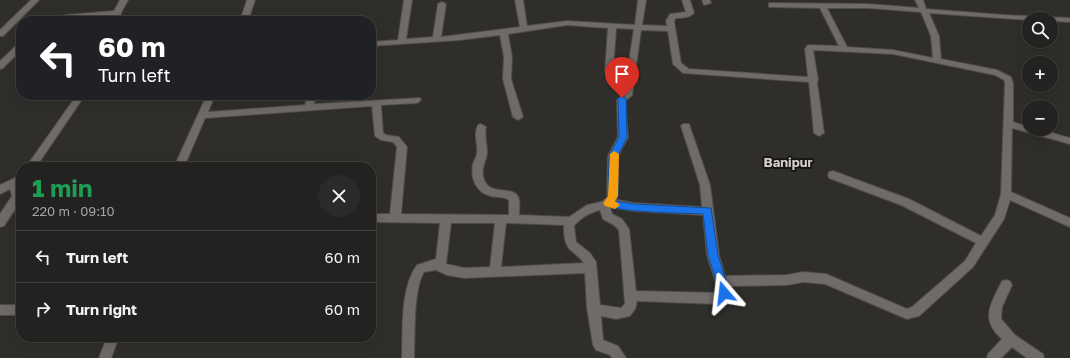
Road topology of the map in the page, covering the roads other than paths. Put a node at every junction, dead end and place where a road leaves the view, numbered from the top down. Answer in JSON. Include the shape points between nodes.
{"nodes":[{"id":1,"x":35,"y":0,"type":"edge"},
{"id":2,"x":124,"y":0,"type":"edge"},
{"id":3,"x":251,"y":0,"type":"edge"},
{"id":4,"x":408,"y":0,"type":"edge"},
{"id":5,"x":519,"y":0,"type":"edge"},
{"id":6,"x":642,"y":0,"type":"edge"},
{"id":7,"x":686,"y":0,"type":"edge"},
{"id":8,"x":919,"y":0,"type":"edge"},
{"id":9,"x":864,"y":3,"type":"edge"},
{"id":10,"x":442,"y":4,"type":"dead end"},
{"id":11,"x":772,"y":5,"type":"dead end"},
{"id":12,"x":825,"y":6,"type":"junction"},
{"id":13,"x":923,"y":10,"type":"junction"},
{"id":14,"x":117,"y":12,"type":"junction"},
{"id":15,"x":19,"y":16,"type":"edge"},
{"id":16,"x":76,"y":16,"type":"edge"},
{"id":17,"x":117,"y":16,"type":"edge"},
{"id":18,"x":246,"y":16,"type":"edge"},
{"id":19,"x":16,"y":18,"type":"edge"},
{"id":20,"x":1070,"y":20,"type":"edge"},
{"id":21,"x":612,"y":25,"type":"junction"},
{"id":22,"x":639,"y":28,"type":"junction"},
{"id":23,"x":672,"y":29,"type":"junction"},
{"id":24,"x":524,"y":30,"type":"junction"},
{"id":25,"x":504,"y":33,"type":"junction"},
{"id":26,"x":0,"y":34,"type":"edge"},
{"id":27,"x":438,"y":40,"type":"junction"},
{"id":28,"x":402,"y":42,"type":"junction"},
{"id":29,"x":376,"y":44,"type":"edge"},
{"id":30,"x":844,"y":48,"type":"junction"},
{"id":31,"x":16,"y":51,"type":"edge"},
{"id":32,"x":937,"y":60,"type":"junction"},
{"id":33,"x":0,"y":66,"type":"edge"},
{"id":34,"x":609,"y":72,"type":"dead end"},
{"id":35,"x":814,"y":80,"type":"junction"},
{"id":36,"x":78,"y":100,"type":"edge"},
{"id":37,"x":209,"y":100,"type":"edge"},
{"id":38,"x":310,"y":100,"type":"edge"},
{"id":39,"x":417,"y":100,"type":"dead end"},
{"id":40,"x":376,"y":103,"type":"junction"},
{"id":41,"x":308,"y":108,"type":"junction"},
{"id":42,"x":202,"y":115,"type":"junction"},
{"id":43,"x":518,"y":117,"type":"dead end"},
{"id":44,"x":1008,"y":124,"type":"junction"},
{"id":45,"x":686,"y":126,"type":"dead end"},
{"id":46,"x":481,"y":127,"type":"dead end"},
{"id":47,"x":819,"y":133,"type":"dead end"},
{"id":48,"x":1070,"y":141,"type":"edge"},
{"id":49,"x":34,"y":162,"type":"edge"},
{"id":50,"x":181,"y":162,"type":"edge"},
{"id":51,"x":832,"y":175,"type":"dead end"},
{"id":52,"x":16,"y":182,"type":"edge"},
{"id":53,"x":0,"y":190,"type":"edge"},
{"id":54,"x":1006,"y":194,"type":"junction"},
{"id":55,"x":16,"y":198,"type":"edge"},
{"id":56,"x":606,"y":204,"type":"junction"},
{"id":57,"x":708,"y":210,"type":"junction"},
{"id":58,"x":376,"y":218,"type":"edge"},
{"id":59,"x":395,"y":218,"type":"junction"},
{"id":60,"x":446,"y":218,"type":"junction"},
{"id":61,"x":501,"y":219,"type":"junction"},
{"id":62,"x":514,"y":219,"type":"junction"},
{"id":63,"x":570,"y":221,"type":"junction"},
{"id":64,"x":0,"y":223,"type":"edge"},
{"id":65,"x":1070,"y":223,"type":"edge"},
{"id":66,"x":984,"y":242,"type":"junction"},
{"id":67,"x":438,"y":265,"type":"junction"},
{"id":68,"x":590,"y":268,"type":"junction"},
{"id":69,"x":495,"y":273,"type":"junction"},
{"id":70,"x":721,"y":281,"type":"junction"},
{"id":71,"x":1006,"y":285,"type":"dead end"},
{"id":72,"x":630,"y":296,"type":"junction"},
{"id":73,"x":594,"y":308,"type":"junction"},
{"id":74,"x":0,"y":310,"type":"edge"},
{"id":75,"x":16,"y":310,"type":"edge"},
{"id":76,"x":1011,"y":339,"type":"junction"},
{"id":77,"x":111,"y":342,"type":"edge"},
{"id":78,"x":105,"y":358,"type":"edge"},
{"id":79,"x":408,"y":358,"type":"edge"},
{"id":80,"x":620,"y":358,"type":"edge"},
{"id":81,"x":993,"y":358,"type":"edge"},
{"id":82,"x":1038,"y":358,"type":"edge"}],
"edges":[{"from":1,"to":15,"type":"street"},
{"from":2,"to":14,"type":"street"},
{"from":3,"to":18,"type":"street"},
{"from":4,"to":28,"type":"street"},
{"from":5,"to":24,"type":"street"},
{"from":6,"to":22,"type":"street"},
{"from":7,"to":23,"type":"street","via":[[690,13],[670,18]]},
{"from":8,"to":13,"type":"street"},
{"from":9,"to":12,"type":"street"},
{"from":9,"to":13,"type":"street"},
{"from":10,"to":27,"type":"street"},
{"from":11,"to":12,"type":"street"},
{"from":12,"to":30,"type":"street","via":[[824,10]]},
{"from":13,"to":20,"type":"street"},
{"from":13,"to":32,"type":"street","via":[[935,36]]},
{"from":14,"to":16,"type":"street"},
{"from":14,"to":17,"type":"street"},
{"from":19,"to":26,"type":"street"},
{"from":21,"to":22,"type":"street"},
{"from":21,"to":24,"type":"street","via":[[567,23]]},
{"from":21,"to":34,"type":"street"},
{"from":22,"to":23,"type":"street"},
{"from":22,"to":56,"type":"street","via":[[628,95],[620,100],[623,137],[614,156],[613,196]]},
{"from":23,"to":35,"type":"street","via":[[678,64],[686,71]]},
{"from":24,"to":25,"type":"street"},
{"from":25,"to":27,"type":"street"},
{"from":25,"to":43,"type":"street","via":[[508,57],[506,75]]},
{"from":27,"to":28,"type":"street"},
{"from":28,"to":29,"type":"street"},
{"from":30,"to":32,"type":"street","via":[[893,52]]},
{"from":30,"to":35,"type":"street","via":[[815,46],[809,49]]},
{"from":31,"to":33,"type":"street"},
{"from":32,"to":44,"type":"street","via":[[997,73],[1008,79]]},
{"from":35,"to":47,"type":"street"},
{"from":36,"to":49,"type":"street"},
{"from":37,"to":42,"type":"street"},
{"from":38,"to":41,"type":"street"},
{"from":39,"to":40,"type":"street"},
{"from":40,"to":41,"type":"street"},
{"from":40,"to":59,"type":"street","via":[[378,134],[384,138],[396,139],[402,148]]},
{"from":41,"to":42,"type":"street"},
{"from":42,"to":50,"type":"street"},
{"from":44,"to":48,"type":"street"},
{"from":44,"to":54,"type":"street"},
{"from":45,"to":57,"type":"street","via":[[703,175]]},
{"from":46,"to":62,"type":"street","via":[[479,140],[482,154],[477,167],[479,182],[488,192],[512,196]]},
{"from":51,"to":66,"type":"street","via":[[905,202]]},
{"from":52,"to":53,"type":"street"},
{"from":54,"to":65,"type":"street"},
{"from":54,"to":66,"type":"street","via":[[1000,216]]},
{"from":55,"to":64,"type":"street"},
{"from":56,"to":57,"type":"street"},
{"from":56,"to":63,"type":"street","via":[[591,208]]},
{"from":56,"to":72,"type":"street","via":[[607,216],[624,229]]},
{"from":57,"to":70,"type":"street","via":[[713,255]]},
{"from":58,"to":59,"type":"street"},
{"from":59,"to":60,"type":"street"},
{"from":60,"to":61,"type":"street"},
{"from":60,"to":67,"type":"street","via":[[442,258]]},
{"from":61,"to":62,"type":"street"},
{"from":61,"to":69,"type":"street"},
{"from":62,"to":63,"type":"street"},
{"from":63,"to":68,"type":"street","via":[[570,243],[587,256]]},
{"from":66,"to":70,"type":"street","via":[[969,264],[915,312],[907,314],[826,279]]},
{"from":67,"to":69,"type":"street","via":[[456,272]]},
{"from":67,"to":79,"type":"street","via":[[421,268],[415,275],[410,309]]},
{"from":68,"to":69,"type":"street"},
{"from":68,"to":73,"type":"street"},
{"from":70,"to":72,"type":"street","via":[[724,293],[723,297],[718,299]]},
{"from":71,"to":76,"type":"street","via":[[994,310],[994,320]]},
{"from":72,"to":73,"type":"street","via":[[630,310],[627,313],[620,314]]},
{"from":73,"to":80,"type":"street","via":[[597,341],[600,346],[614,350]]},
{"from":74,"to":75,"type":"street"},
{"from":76,"to":81,"type":"street"},
{"from":76,"to":82,"type":"street"},
{"from":77,"to":78,"type":"street"}]}
